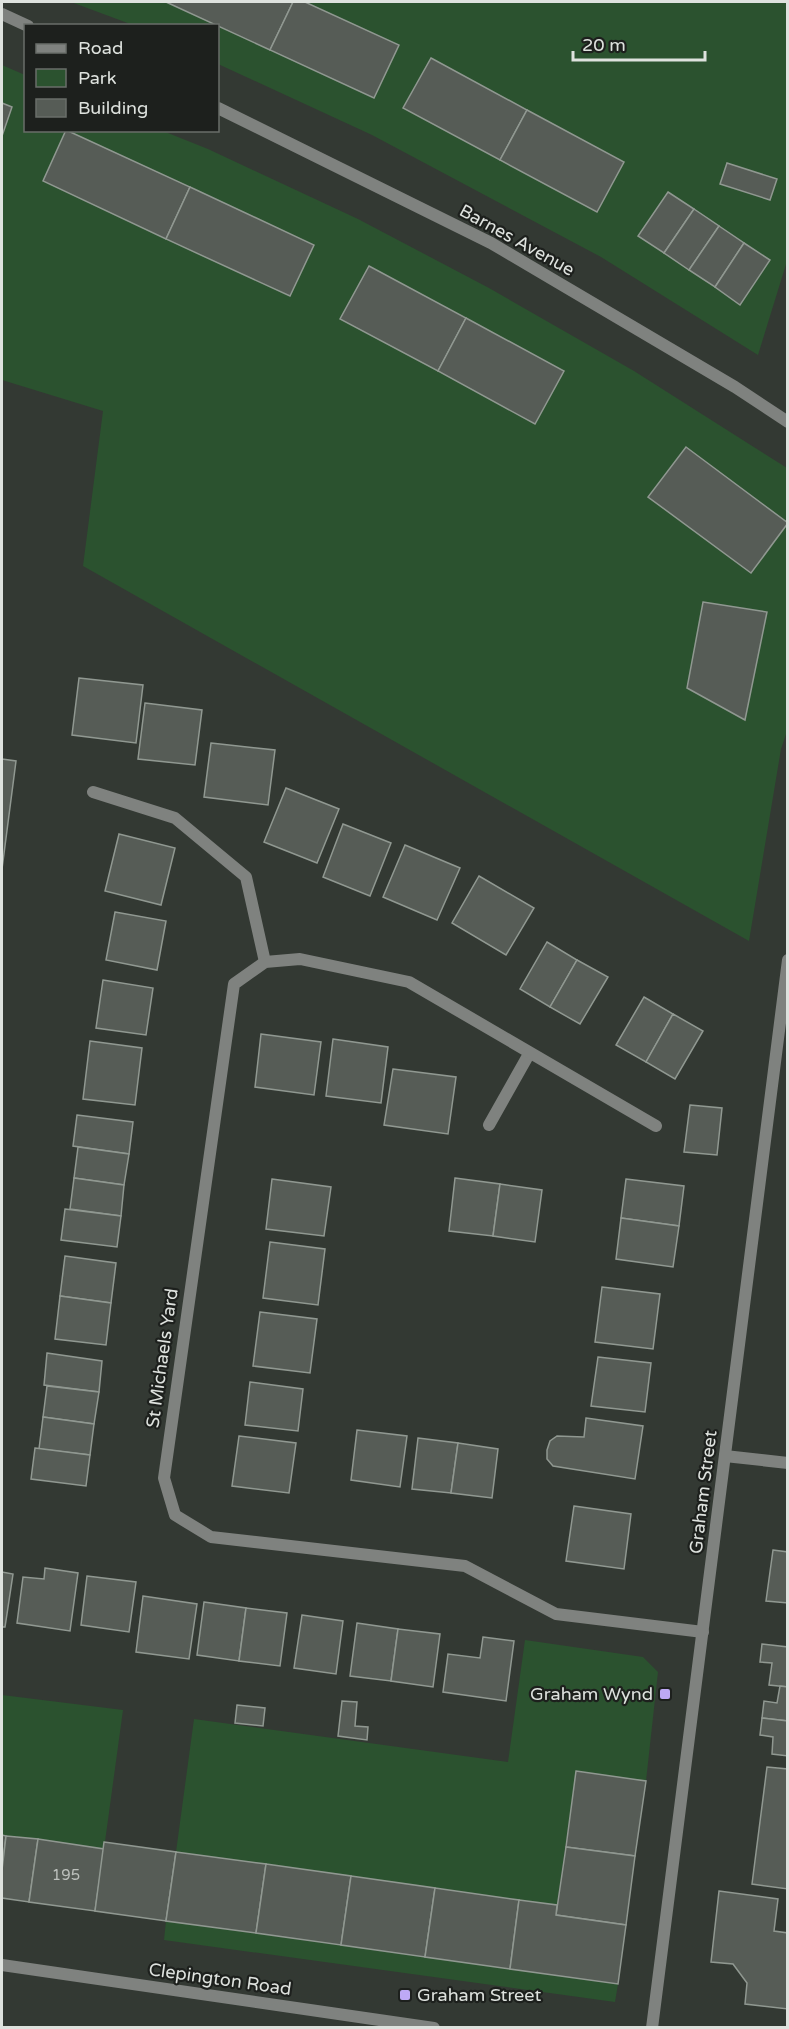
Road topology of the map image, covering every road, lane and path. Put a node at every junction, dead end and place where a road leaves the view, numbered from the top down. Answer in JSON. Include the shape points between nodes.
{"nodes":[{"id":1,"x":2,"y":14,"type":"edge"},
{"id":2,"x":24,"y":24,"type":"edge"},
{"id":3,"x":219,"y":108,"type":"edge"},
{"id":4,"x":788,"y":422,"type":"edge"},
{"id":5,"x":93,"y":792,"type":"dead end"},
{"id":6,"x":788,"y":960,"type":"edge"},
{"id":7,"x":265,"y":962,"type":"junction"},
{"id":8,"x":529,"y":1054,"type":"junction"},
{"id":9,"x":489,"y":1125,"type":"dead end"},
{"id":10,"x":656,"y":1126,"type":"dead end"},
{"id":11,"x":725,"y":1456,"type":"junction"},
{"id":12,"x":788,"y":1463,"type":"edge"},
{"id":13,"x":703,"y":1632,"type":"junction"},
{"id":14,"x":2,"y":1965,"type":"edge"},
{"id":15,"x":434,"y":2028,"type":"edge"},
{"id":16,"x":652,"y":2028,"type":"edge"}],
"edges":[{"from":1,"to":2,"type":"street"},
{"from":3,"to":4,"type":"street","name":"Barnes Avenue","via":[[491,243]]},
{"from":5,"to":7,"type":"street","via":[[175,818],[246,877]]},
{"from":6,"to":11,"type":"street","name":"Graham Street"},
{"from":7,"to":8,"type":"street","via":[[300,959],[409,982]]},
{"from":7,"to":13,"type":"street","name":"St Michaels Yard","via":[[234,984],[164,1478],[175,1515],[211,1537],[465,1566],[556,1614]]},
{"from":8,"to":9,"type":"street"},
{"from":8,"to":10,"type":"street"},
{"from":11,"to":12,"type":"street"},
{"from":11,"to":13,"type":"street","name":"Graham Street"},
{"from":13,"to":16,"type":"street","name":"Graham Street"},
{"from":14,"to":15,"type":"street","name":"Clepington Road"}]}
